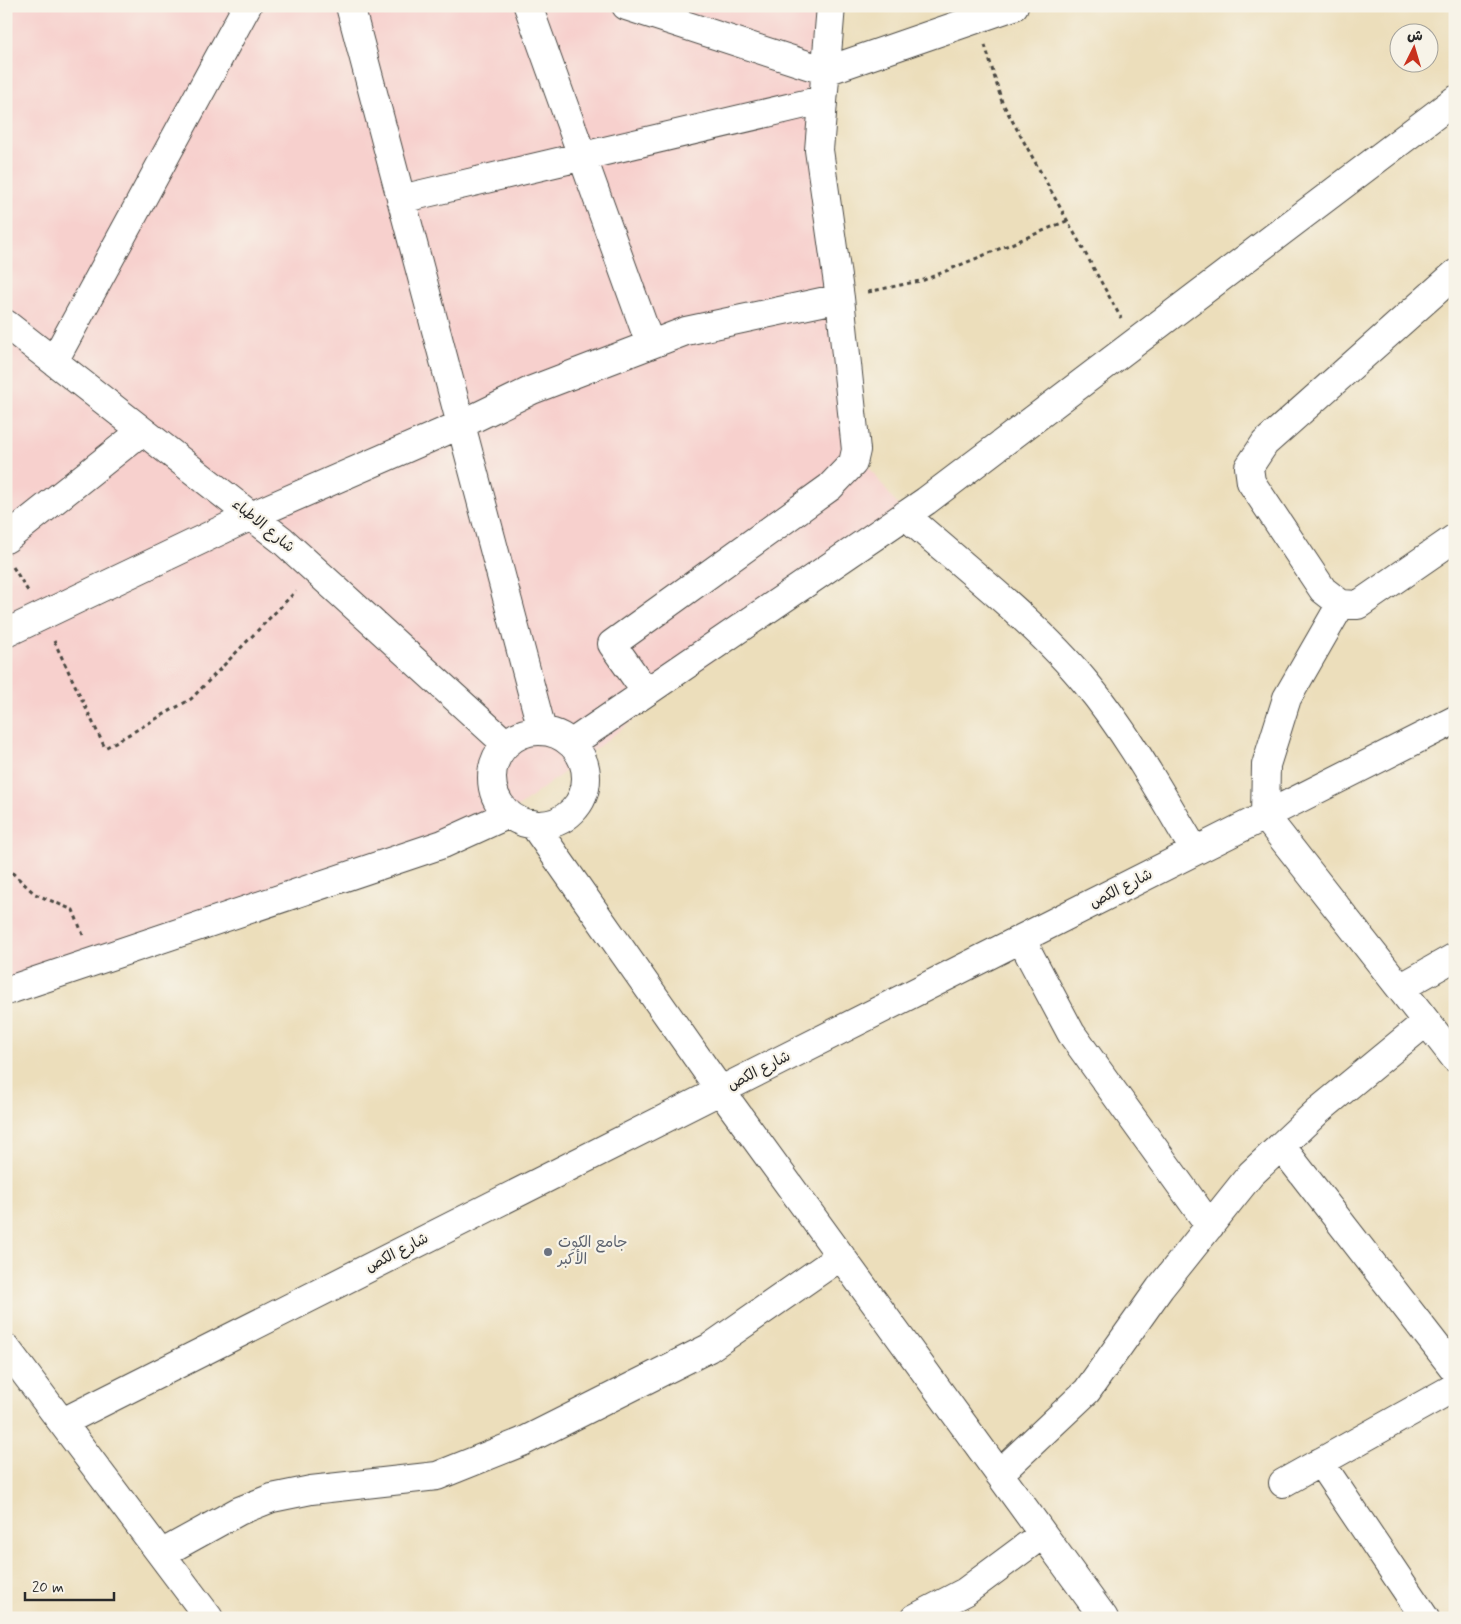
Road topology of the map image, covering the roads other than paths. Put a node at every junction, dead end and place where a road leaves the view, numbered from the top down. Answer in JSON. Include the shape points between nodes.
{"nodes":[{"id":1,"x":350,"y":6,"type":"edge"},
{"id":2,"x":528,"y":6,"type":"edge"},
{"id":3,"x":626,"y":6,"type":"edge"},
{"id":4,"x":830,"y":6,"type":"edge"},
{"id":5,"x":1014,"y":6,"type":"edge"},
{"id":6,"x":240,"y":9,"type":"edge"},
{"id":7,"x":826,"y":71,"type":"junction"},
{"id":8,"x":822,"y":100,"type":"junction"},
{"id":9,"x":1455,"y":100,"type":"edge"},
{"id":10,"x":582,"y":157,"type":"junction"},
{"id":11,"x":402,"y":199,"type":"junction"},
{"id":12,"x":1455,"y":274,"type":"edge"},
{"id":13,"x":840,"y":298,"type":"junction"},
{"id":14,"x":6,"y":324,"type":"edge"},
{"id":15,"x":650,"y":344,"type":"junction"},
{"id":16,"x":54,"y":361,"type":"junction"},
{"id":17,"x":462,"y":424,"type":"junction"},
{"id":18,"x":142,"y":430,"type":"junction"},
{"id":19,"x":906,"y":515,"type":"junction"},
{"id":20,"x":251,"y":516,"type":"junction"},
{"id":21,"x":1455,"y":538,"type":"edge"},
{"id":22,"x":9,"y":552,"type":"edge"},
{"id":23,"x":1341,"y":604,"type":"junction"},
{"id":24,"x":6,"y":633,"type":"edge"},
{"id":25,"x":646,"y":692,"type":"junction"},
{"id":26,"x":1455,"y":720,"type":"edge"},
{"id":27,"x":542,"y":730,"type":"junction"},
{"id":28,"x":572,"y":743,"type":"junction"},
{"id":29,"x":506,"y":744,"type":"junction"},
{"id":30,"x":1265,"y":816,"type":"junction"},
{"id":31,"x":521,"y":819,"type":"junction"},
{"id":32,"x":1195,"y":851,"type":"junction"},
{"id":33,"x":1021,"y":939,"type":"junction"},
{"id":34,"x":1455,"y":956,"type":"edge"},
{"id":35,"x":1400,"y":988,"type":"junction"},
{"id":36,"x":6,"y":990,"type":"edge"},
{"id":37,"x":1426,"y":1022,"type":"junction"},
{"id":38,"x":1455,"y":1058,"type":"edge"},
{"id":39,"x":720,"y":1090,"type":"junction"},
{"id":40,"x":1281,"y":1146,"type":"junction"},
{"id":41,"x":1210,"y":1226,"type":"junction"},
{"id":42,"x":841,"y":1256,"type":"junction"},
{"id":43,"x":6,"y":1348,"type":"edge"},
{"id":44,"x":1455,"y":1370,"type":"edge"},
{"id":45,"x":1455,"y":1387,"type":"edge"},
{"id":46,"x":63,"y":1422,"type":"junction"},
{"id":47,"x":1320,"y":1462,"type":"junction"},
{"id":48,"x":1000,"y":1474,"type":"junction"},
{"id":49,"x":1283,"y":1483,"type":"dead end"},
{"id":50,"x":1043,"y":1534,"type":"junction"},
{"id":51,"x":161,"y":1554,"type":"junction"},
{"id":52,"x":209,"y":1618,"type":"edge"},
{"id":53,"x":915,"y":1618,"type":"edge"},
{"id":54,"x":1104,"y":1618,"type":"edge"},
{"id":55,"x":1425,"y":1618,"type":"edge"}],
"edges":[{"from":1,"to":11,"type":"street"},
{"from":2,"to":10,"type":"street"},
{"from":3,"to":7,"type":"street"},
{"from":4,"to":7,"type":"street"},
{"from":5,"to":7,"type":"street"},
{"from":6,"to":16,"type":"street"},
{"from":7,"to":8,"type":"street"},
{"from":8,"to":10,"type":"street"},
{"from":8,"to":13,"type":"street","via":[[819,150]]},
{"from":9,"to":19,"type":"street"},
{"from":10,"to":11,"type":"street"},
{"from":10,"to":15,"type":"street"},
{"from":11,"to":17,"type":"street"},
{"from":12,"to":23,"type":"street","via":[[1265,443],[1249,467],[1251,482],[1323,590]]},
{"from":13,"to":15,"type":"street","via":[[686,331]]},
{"from":13,"to":25,"type":"street","via":[[856,450],[853,463],[830,487],[612,644]]},
{"from":14,"to":16,"type":"street","name":"شارع الاطباء"},
{"from":15,"to":17,"type":"street","via":[[532,390]]},
{"from":16,"to":18,"type":"street","name":"شارع الاطباء"},
{"from":17,"to":20,"type":"street"},
{"from":17,"to":27,"type":"street"},
{"from":18,"to":20,"type":"street","name":"شارع الاطباء"},
{"from":18,"to":22,"type":"street"},
{"from":19,"to":25,"type":"street"},
{"from":19,"to":32,"type":"street","via":[[1028,623],[1085,682],[1116,724]]},
{"from":20,"to":24,"type":"street"},
{"from":20,"to":29,"type":"street","name":"شارع الاطباء"},
{"from":21,"to":23,"type":"street","via":[[1358,605]]},
{"from":23,"to":30,"type":"street","via":[[1286,698],[1266,765]]},
{"from":25,"to":28,"type":"street"},
{"from":26,"to":30,"type":"street","name":"شارع الكص"},
{"from":27,"to":28,"type":"street","via":[[558,734]]},
{"from":27,"to":29,"type":"street","via":[[523,734]]},
{"from":28,"to":31,"type":"street","via":[[581,755],[587,784],[574,810],[548,824]]},
{"from":29,"to":31,"type":"street","via":[[498,754],[492,780],[495,793]]},
{"from":30,"to":32,"type":"street","name":"شارع الكص"},
{"from":30,"to":35,"type":"street"},
{"from":31,"to":36,"type":"street"},
{"from":31,"to":39,"type":"street"},
{"from":32,"to":33,"type":"street","name":"شارع الكص"},
{"from":33,"to":39,"type":"street","name":"شارع الكص"},
{"from":33,"to":41,"type":"street","via":[[1071,1033]]},
{"from":34,"to":35,"type":"street"},
{"from":35,"to":37,"type":"street"},
{"from":37,"to":38,"type":"street"},
{"from":37,"to":40,"type":"street","via":[[1318,1111]]},
{"from":39,"to":42,"type":"street"},
{"from":39,"to":46,"type":"street","name":"شارع الكص"},
{"from":40,"to":41,"type":"street","via":[[1251,1174]]},
{"from":40,"to":44,"type":"street"},
{"from":41,"to":48,"type":"street","via":[[1160,1288],[1087,1391]]},
{"from":42,"to":48,"type":"street"},
{"from":42,"to":51,"type":"street","via":[[709,1348],[522,1442],[437,1476],[311,1490],[272,1498],[239,1511]]},
{"from":43,"to":46,"type":"street"},
{"from":45,"to":47,"type":"street"},
{"from":46,"to":51,"type":"street"},
{"from":47,"to":49,"type":"street"},
{"from":47,"to":55,"type":"street"},
{"from":48,"to":50,"type":"street"},
{"from":50,"to":53,"type":"street","via":[[965,1592]]},
{"from":50,"to":54,"type":"street"},
{"from":51,"to":52,"type":"street"}]}
